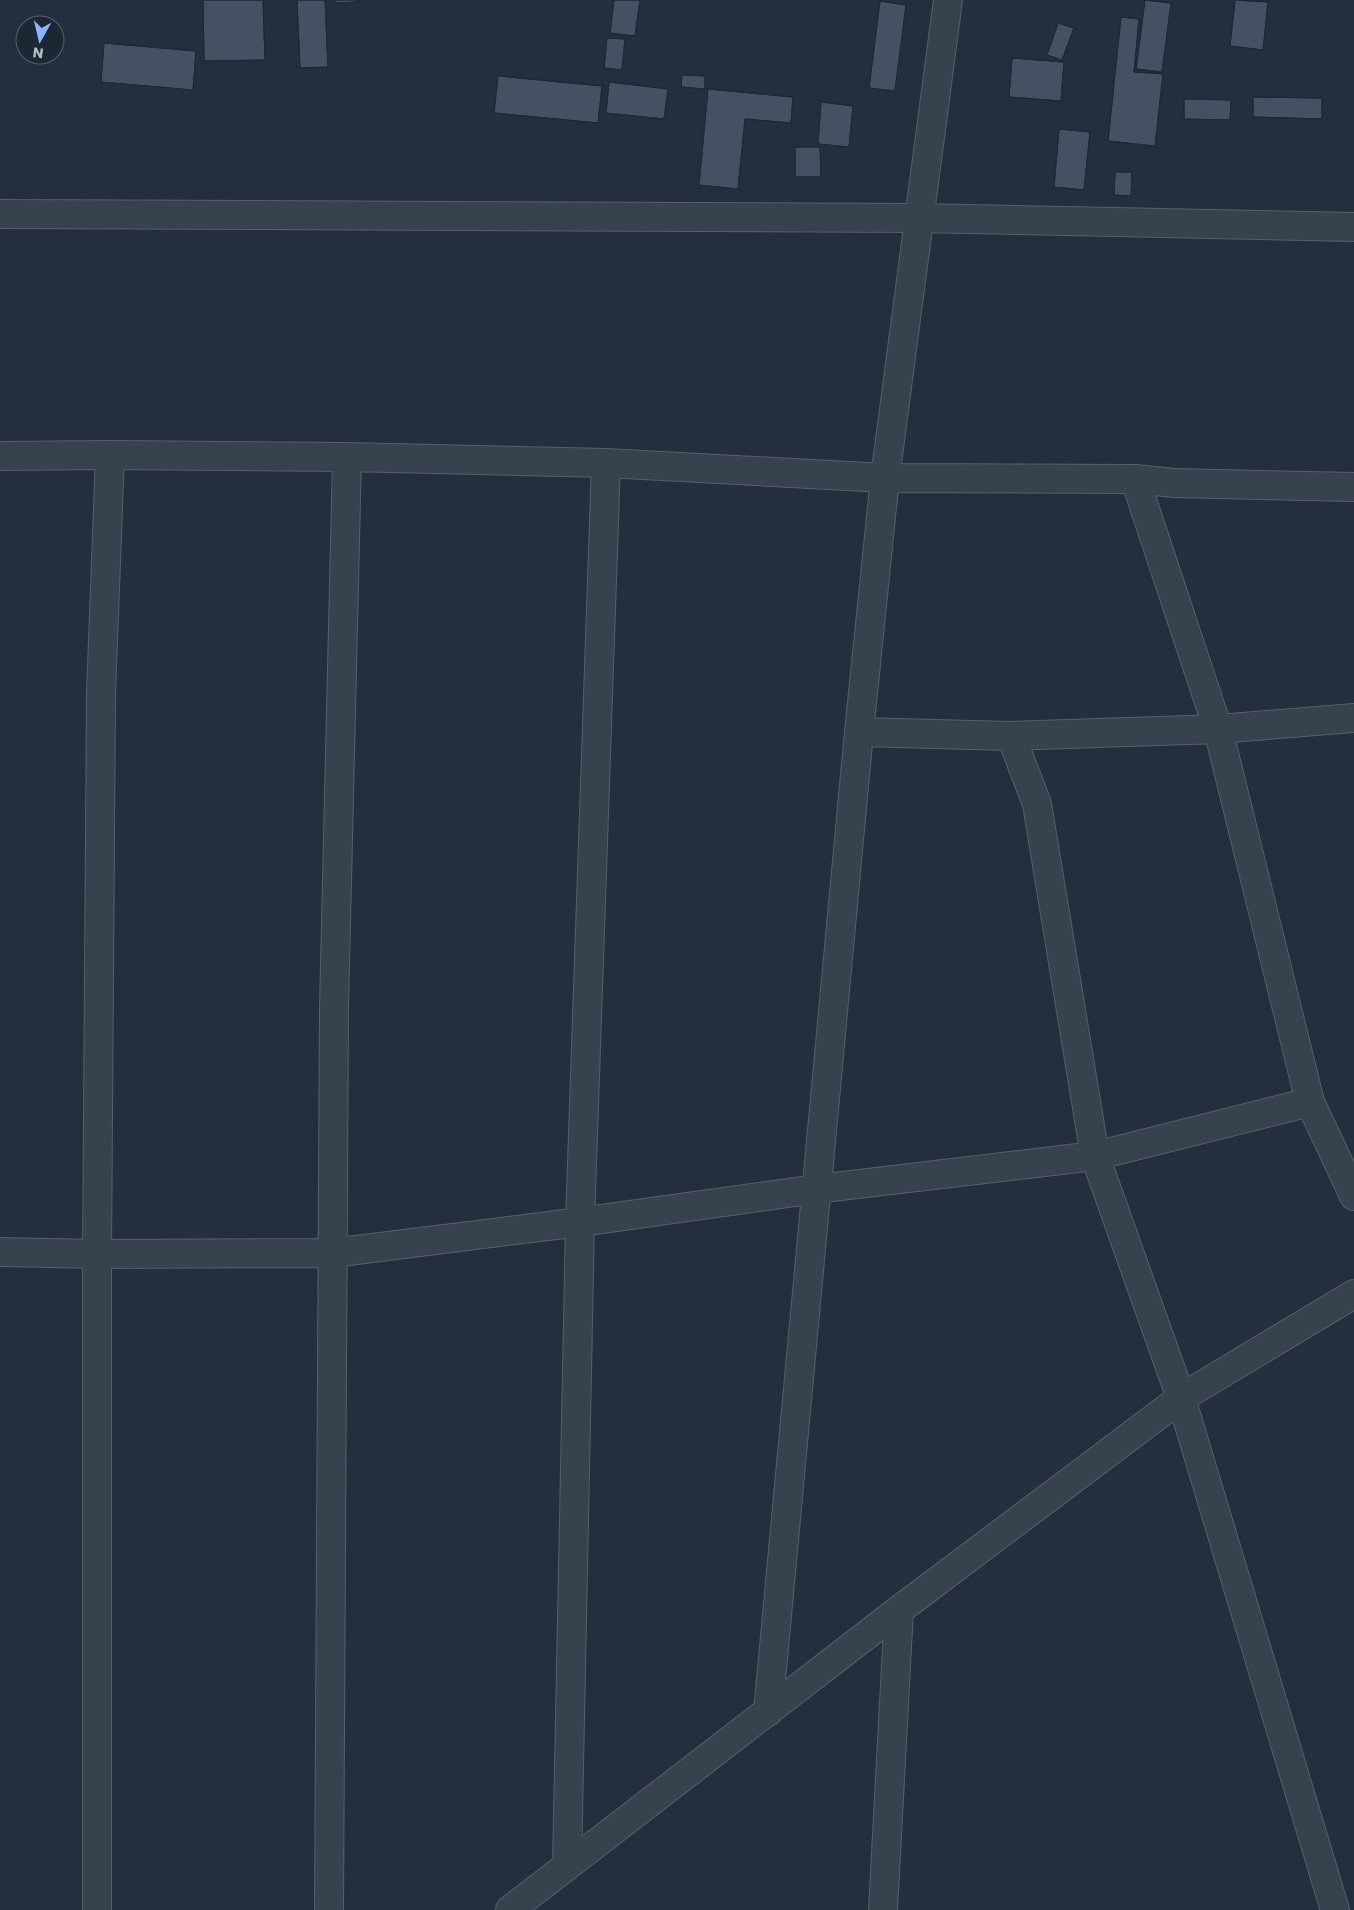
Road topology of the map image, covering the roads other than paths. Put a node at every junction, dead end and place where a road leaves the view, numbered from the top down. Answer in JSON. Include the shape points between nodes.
{"nodes":[{"id":1,"x":948,"y":0,"type":"edge"},
{"id":2,"x":0,"y":214,"type":"edge"},
{"id":3,"x":920,"y":218,"type":"junction"},
{"id":4,"x":1354,"y":227,"type":"edge"},
{"id":5,"x":110,"y":454,"type":"junction"},
{"id":6,"x":0,"y":456,"type":"edge"},
{"id":7,"x":347,"y":456,"type":"junction"},
{"id":8,"x":606,"y":463,"type":"junction"},
{"id":9,"x":885,"y":478,"type":"junction"},
{"id":10,"x":1135,"y":479,"type":"junction"},
{"id":11,"x":1354,"y":487,"type":"edge"},
{"id":12,"x":1354,"y":718,"type":"edge"},
{"id":13,"x":1218,"y":729,"type":"junction"},
{"id":14,"x":859,"y":732,"type":"junction"},
{"id":15,"x":1011,"y":736,"type":"junction"},
{"id":16,"x":1310,"y":1102,"type":"junction"},
{"id":17,"x":1095,"y":1156,"type":"junction"},
{"id":18,"x":816,"y":1189,"type":"junction"},
{"id":19,"x":1354,"y":1196,"type":"edge"},
{"id":20,"x":580,"y":1222,"type":"junction"},
{"id":21,"x":0,"y":1252,"type":"edge"},
{"id":22,"x":332,"y":1253,"type":"junction"},
{"id":23,"x":97,"y":1254,"type":"junction"},
{"id":24,"x":1354,"y":1294,"type":"edge"},
{"id":25,"x":1181,"y":1398,"type":"junction"},
{"id":26,"x":899,"y":1610,"type":"junction"},
{"id":27,"x":768,"y":1712,"type":"junction"},
{"id":28,"x":567,"y":1866,"type":"junction"},
{"id":29,"x":97,"y":1910,"type":"edge"},
{"id":30,"x":329,"y":1910,"type":"edge"},
{"id":31,"x":510,"y":1910,"type":"edge"},
{"id":32,"x":882,"y":1910,"type":"edge"},
{"id":33,"x":1335,"y":1910,"type":"edge"}],
"edges":[{"from":1,"to":3,"type":"street"},
{"from":2,"to":3,"type":"street"},
{"from":3,"to":4,"type":"street"},
{"from":3,"to":9,"type":"street"},
{"from":5,"to":6,"type":"street"},
{"from":5,"to":7,"type":"street"},
{"from":5,"to":23,"type":"street","via":[[101,694]]},
{"from":7,"to":8,"type":"street"},
{"from":7,"to":22,"type":"street","via":[[334,1008]]},
{"from":8,"to":9,"type":"street"},
{"from":8,"to":20,"type":"street"},
{"from":9,"to":10,"type":"street"},
{"from":9,"to":14,"type":"street"},
{"from":10,"to":11,"type":"street","via":[[1174,483]]},
{"from":10,"to":13,"type":"street"},
{"from":12,"to":13,"type":"street"},
{"from":13,"to":15,"type":"street"},
{"from":13,"to":16,"type":"street"},
{"from":14,"to":15,"type":"street"},
{"from":14,"to":18,"type":"street"},
{"from":15,"to":17,"type":"street","via":[[1036,804]]},
{"from":16,"to":17,"type":"street"},
{"from":16,"to":19,"type":"street"},
{"from":17,"to":18,"type":"street"},
{"from":17,"to":25,"type":"street"},
{"from":18,"to":20,"type":"street"},
{"from":18,"to":27,"type":"street"},
{"from":20,"to":22,"type":"street"},
{"from":20,"to":28,"type":"street"},
{"from":21,"to":23,"type":"street"},
{"from":22,"to":23,"type":"street"},
{"from":22,"to":30,"type":"street"},
{"from":23,"to":29,"type":"street"},
{"from":24,"to":25,"type":"street"},
{"from":25,"to":26,"type":"street"},
{"from":25,"to":33,"type":"street"},
{"from":26,"to":27,"type":"street"},
{"from":26,"to":32,"type":"street"},
{"from":27,"to":28,"type":"street"},
{"from":28,"to":31,"type":"street"}]}
